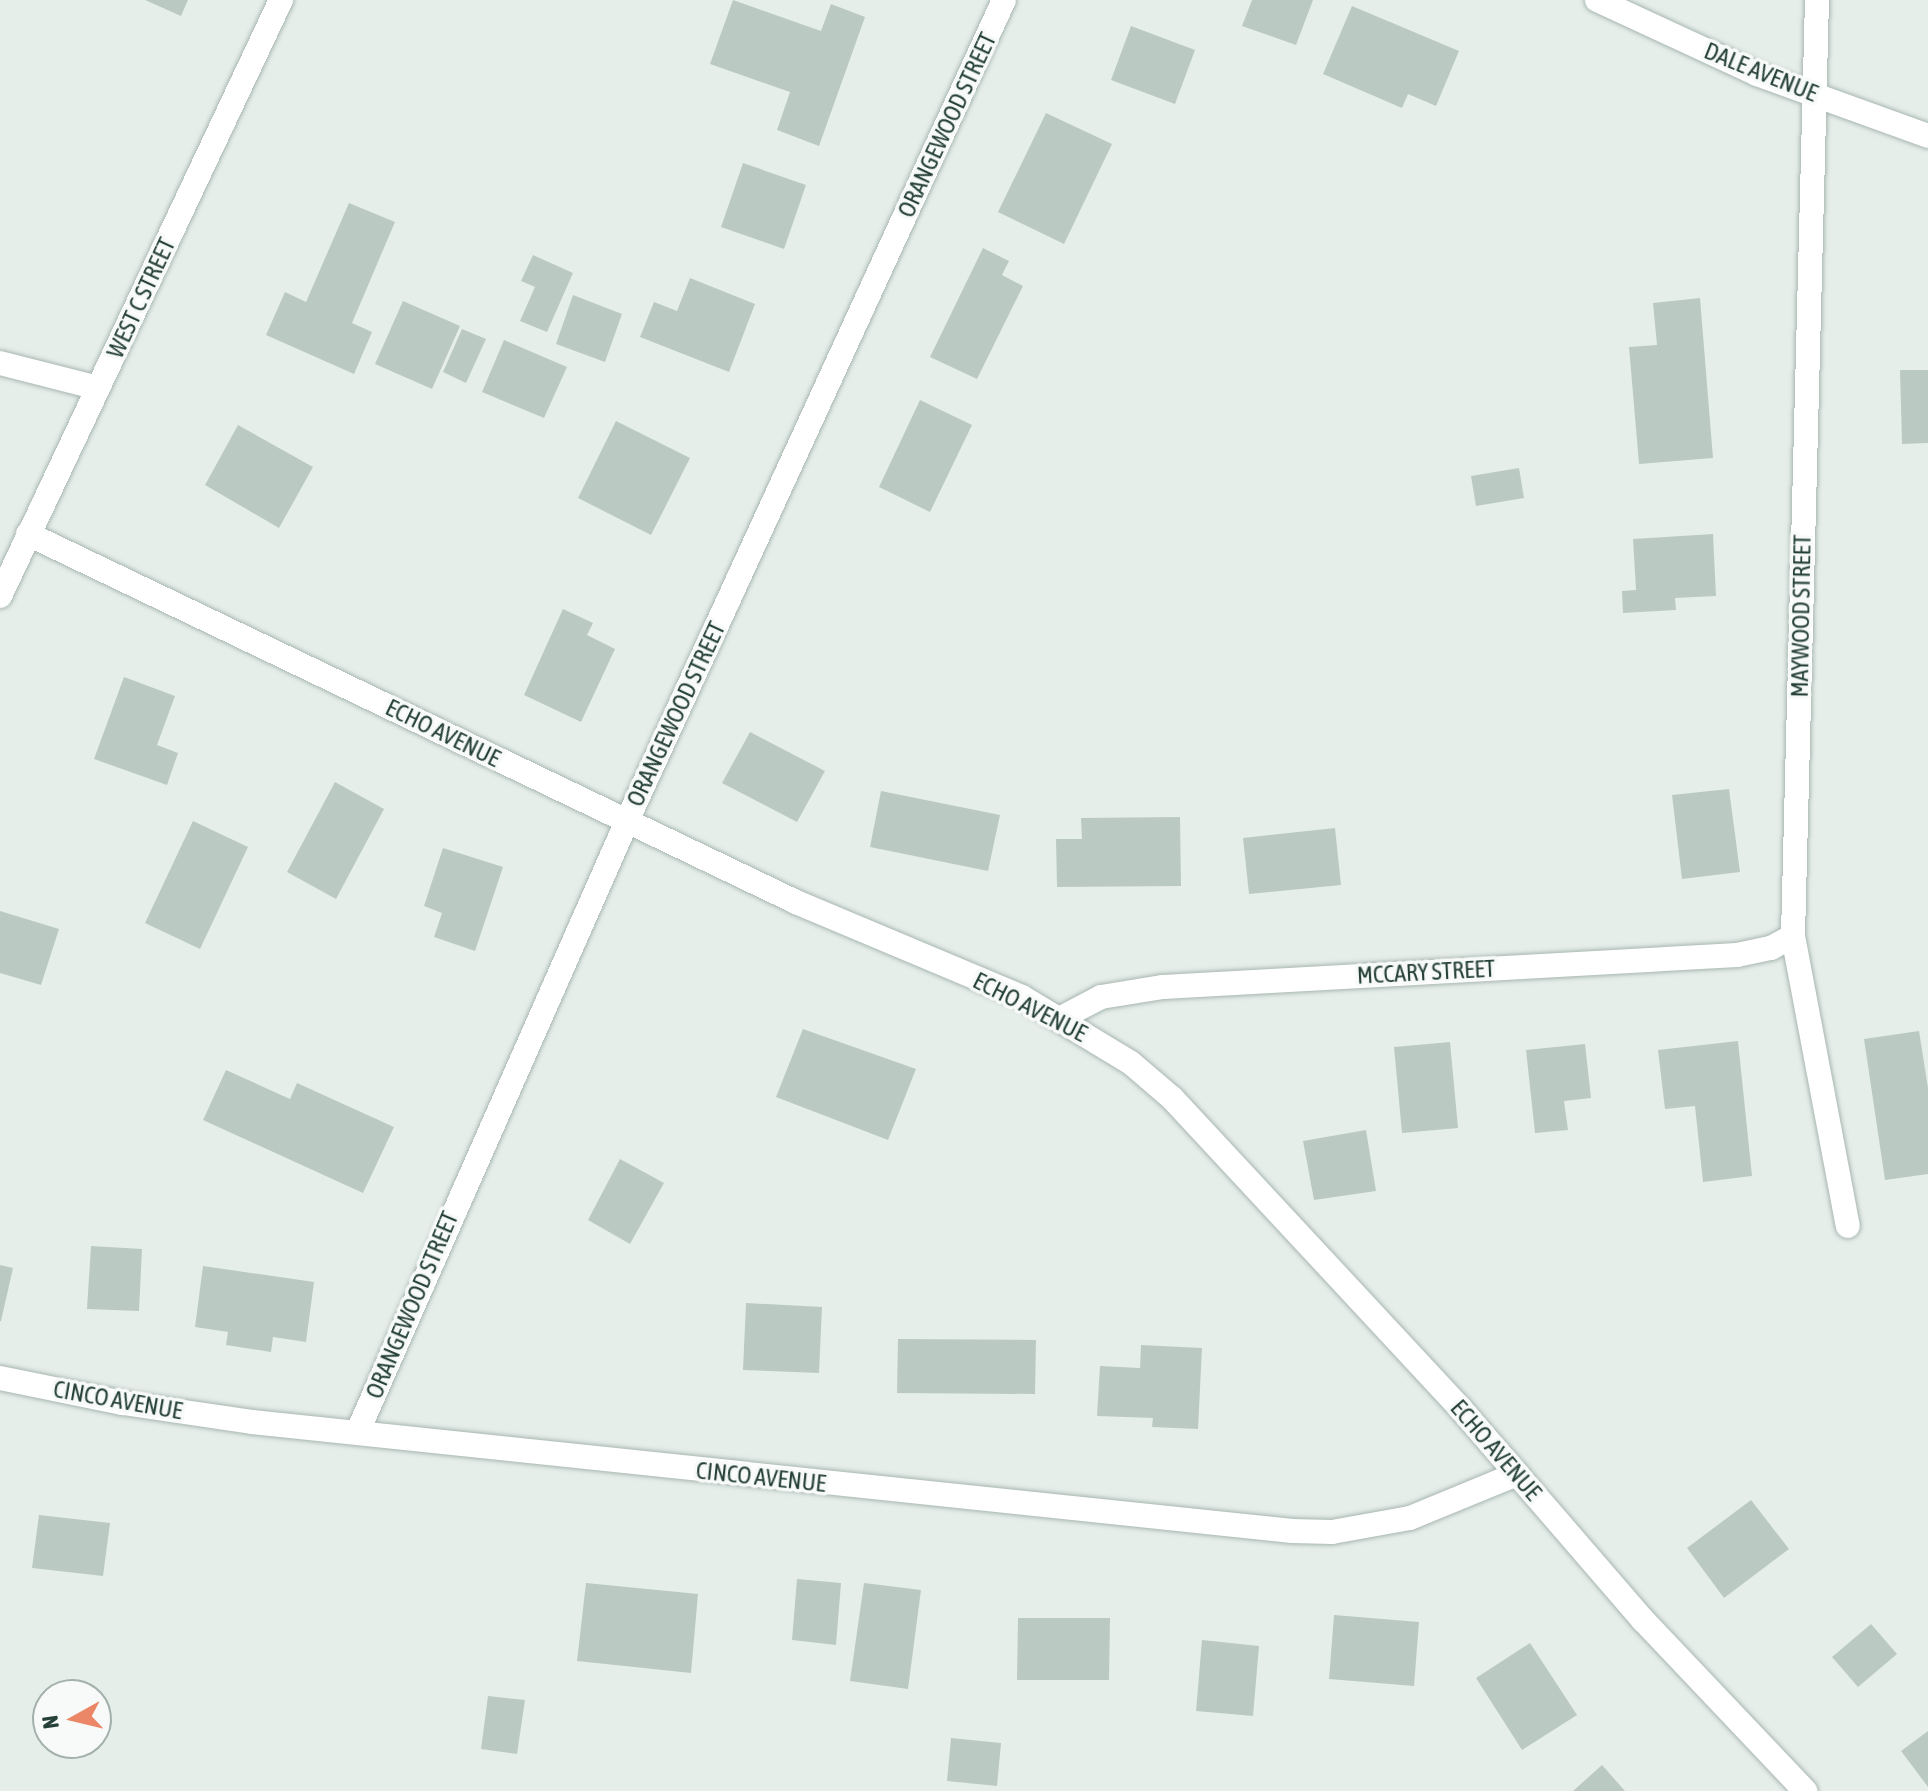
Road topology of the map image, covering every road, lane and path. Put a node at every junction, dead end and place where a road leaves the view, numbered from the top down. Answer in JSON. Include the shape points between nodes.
{"nodes":[{"id":1,"x":281,"y":0,"type":"edge"},
{"id":2,"x":1004,"y":0,"type":"edge"},
{"id":3,"x":1597,"y":0,"type":"edge"},
{"id":4,"x":1817,"y":0,"type":"edge"},
{"id":5,"x":1813,"y":94,"type":"junction"},
{"id":6,"x":1928,"y":136,"type":"edge"},
{"id":7,"x":0,"y":363,"type":"edge"},
{"id":8,"x":98,"y":388,"type":"junction"},
{"id":9,"x":28,"y":534,"type":"junction"},
{"id":10,"x":0,"y":596,"type":"edge"},
{"id":11,"x":627,"y":821,"type":"junction"},
{"id":12,"x":1793,"y":936,"type":"junction"},
{"id":13,"x":1061,"y":1018,"type":"junction"},
{"id":14,"x":1848,"y":1226,"type":"dead end"},
{"id":15,"x":0,"y":1378,"type":"edge"},
{"id":16,"x":358,"y":1431,"type":"junction"},
{"id":17,"x":1517,"y":1474,"type":"junction"},
{"id":18,"x":1805,"y":1791,"type":"edge"}],
"edges":[{"from":1,"to":8,"type":"street","name":"WEST C STREET"},
{"from":2,"to":11,"type":"street","name":"ORANGEWOOD STREET"},
{"from":3,"to":5,"type":"street","name":"DALE AVENUE"},
{"from":4,"to":5,"type":"street","name":"MAYWOOD STREET"},
{"from":5,"to":6,"type":"street","name":"DALE AVENUE"},
{"from":5,"to":12,"type":"street","name":"MAYWOOD STREET"},
{"from":7,"to":8,"type":"street"},
{"from":8,"to":9,"type":"street","name":"WEST C STREET"},
{"from":9,"to":10,"type":"street","name":"WEST C STREET"},
{"from":9,"to":11,"type":"street","name":"ECHO AVENUE"},
{"from":11,"to":13,"type":"street","name":"ECHO AVENUE"},
{"from":11,"to":16,"type":"street","name":"ORANGEWOOD STREET"},
{"from":12,"to":13,"type":"street","name":"MCCARY STREET","via":[[1737,955],[1163,987],[1101,997]]},
{"from":12,"to":14,"type":"street","name":"MAYWOOD STREET"},
{"from":13,"to":17,"type":"street","name":"ECHO AVENUE","via":[[1131,1063],[1172,1098]]},
{"from":15,"to":16,"type":"street","name":"CINCO AVENUE","via":[[123,1403]]},
{"from":16,"to":17,"type":"street","name":"CINCO AVENUE","via":[[1292,1531],[1332,1532],[1410,1518]]},
{"from":17,"to":18,"type":"street","name":"ECHO AVENUE","via":[[1643,1620]]}]}
